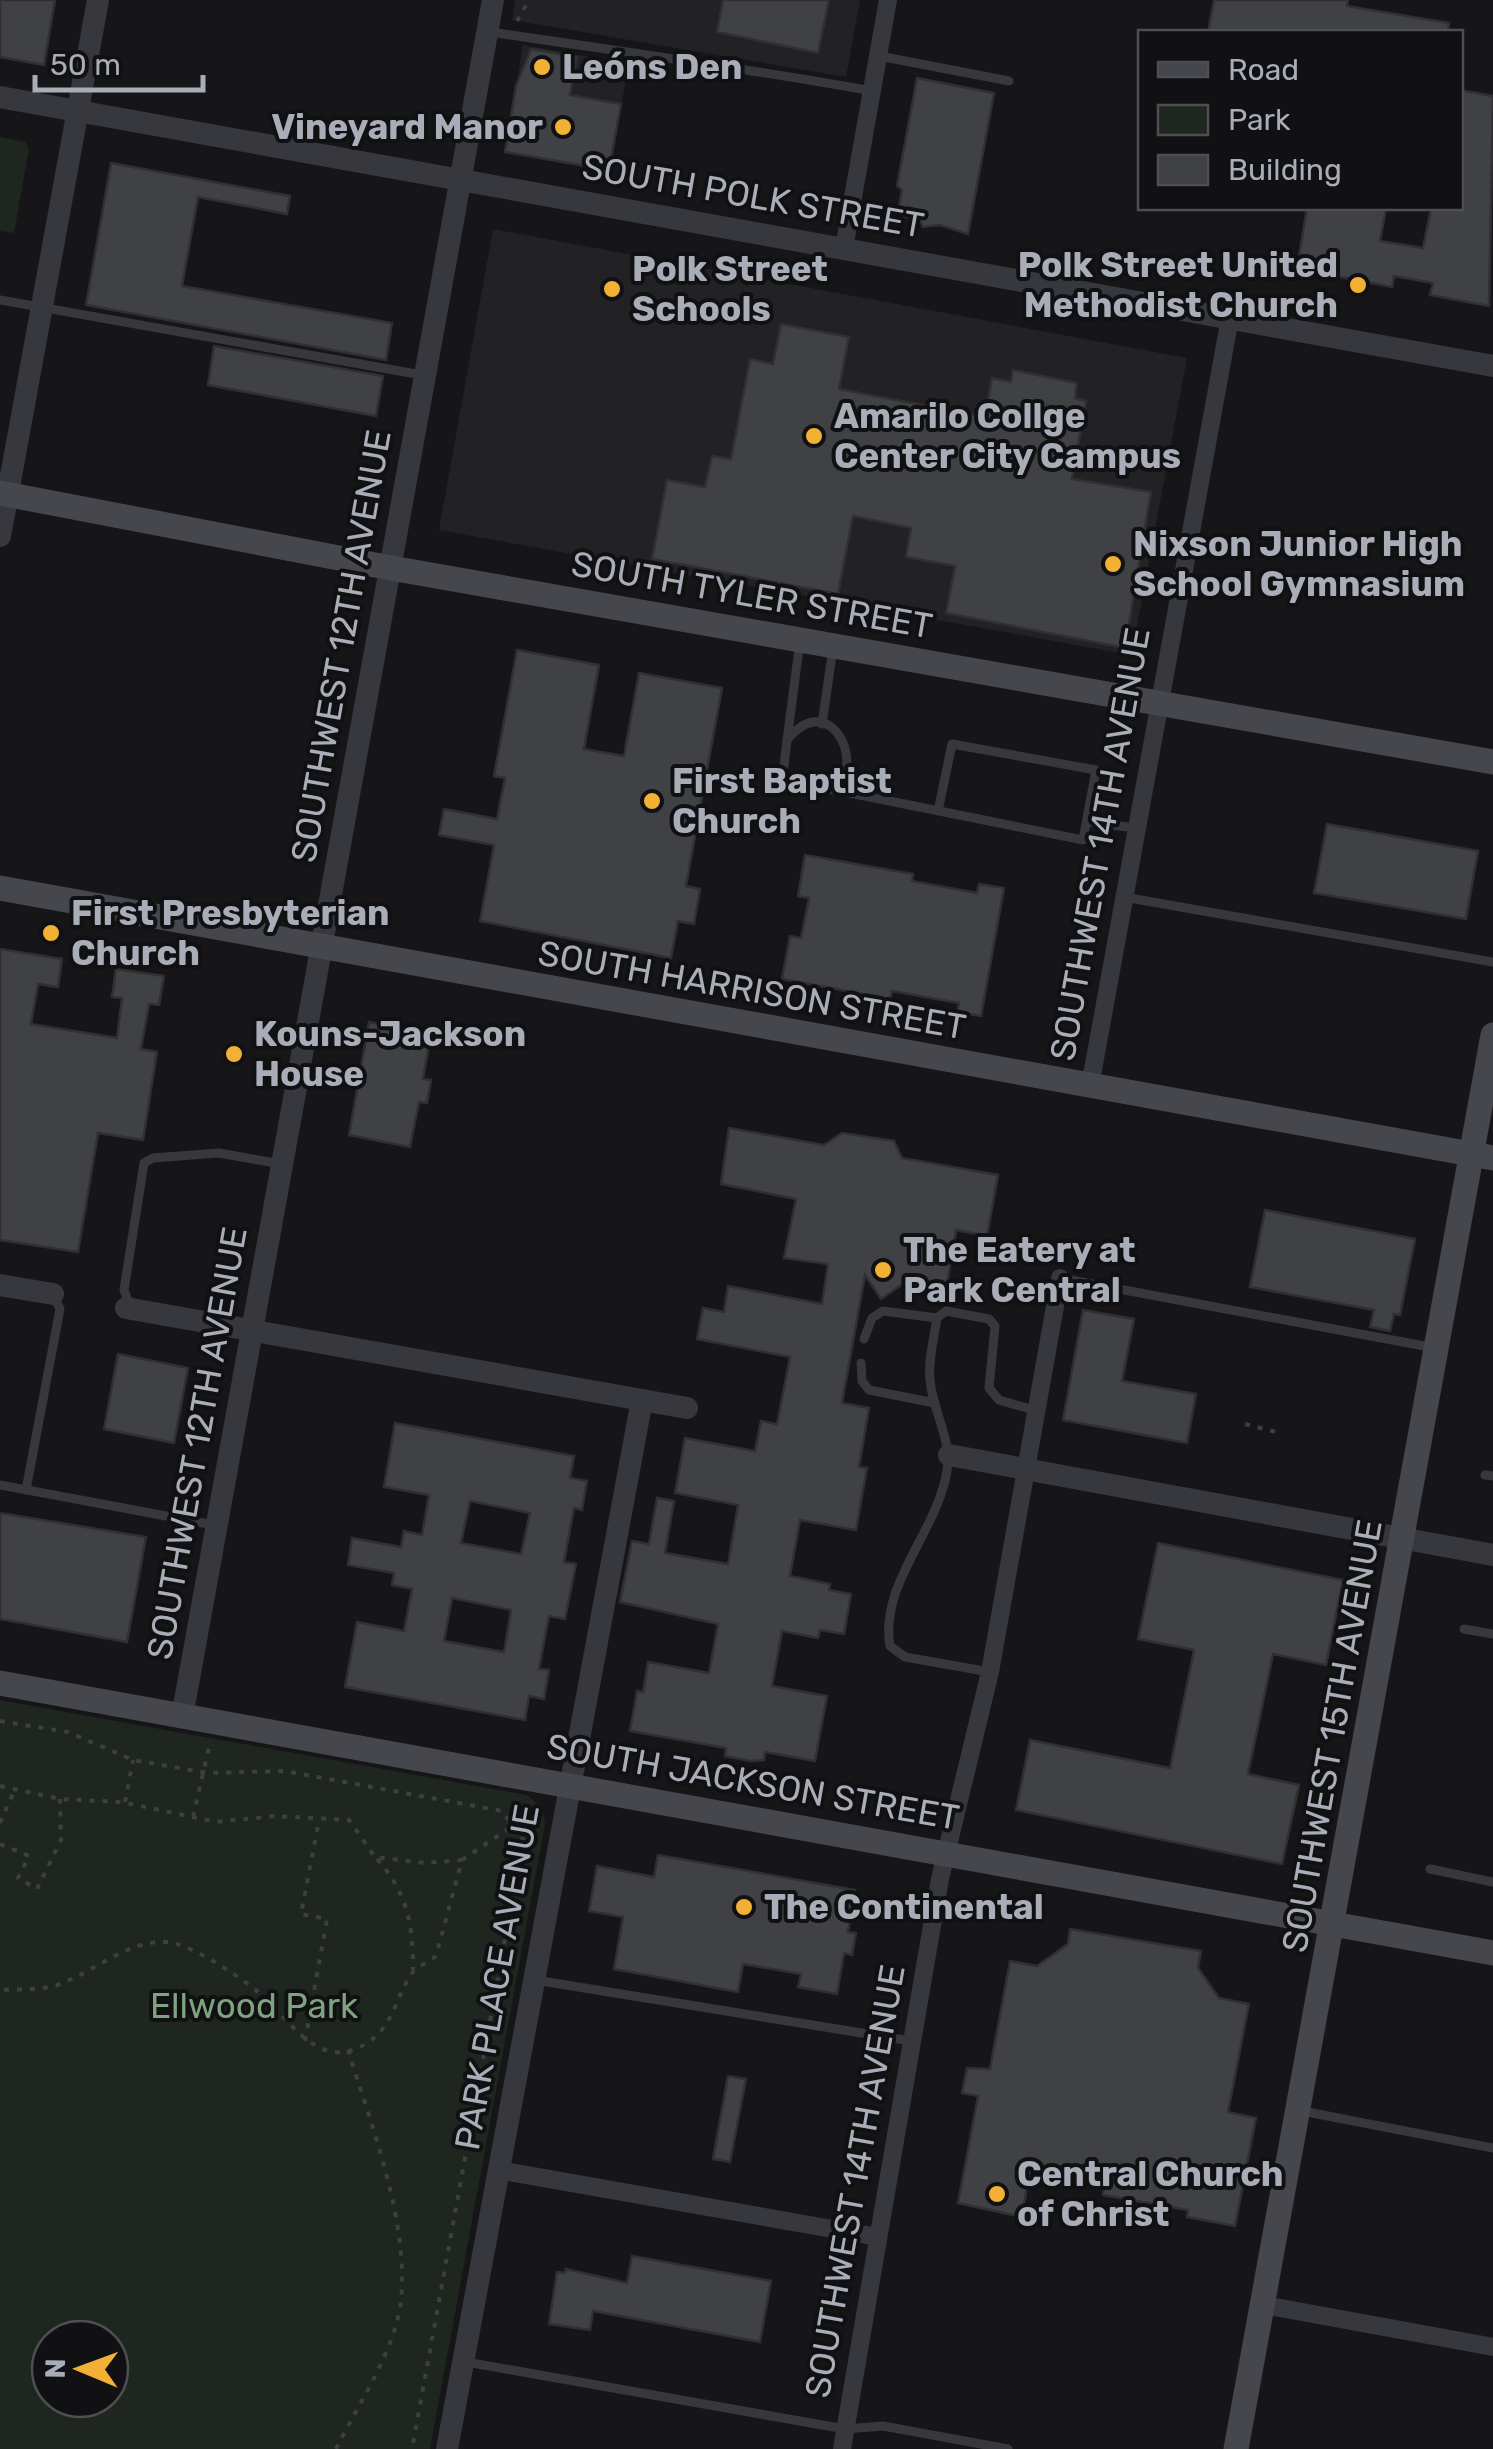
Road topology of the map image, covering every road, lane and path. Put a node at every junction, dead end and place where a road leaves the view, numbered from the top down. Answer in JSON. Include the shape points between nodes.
{"nodes":[{"id":1,"x":98,"y":0,"type":"edge"},
{"id":2,"x":494,"y":0,"type":"edge"},
{"id":3,"x":529,"y":0,"type":"edge"},
{"id":4,"x":888,"y":0,"type":"edge"},
{"id":5,"x":488,"y":31,"type":"junction"},
{"id":6,"x":516,"y":36,"type":"junction"},
{"id":7,"x":878,"y":56,"type":"junction"},
{"id":8,"x":1009,"y":81,"type":"dead end"},
{"id":9,"x":872,"y":91,"type":"junction"},
{"id":10,"x":0,"y":97,"type":"edge"},
{"id":11,"x":78,"y":111,"type":"junction"},
{"id":12,"x":460,"y":178,"type":"junction"},
{"id":13,"x":844,"y":248,"type":"junction"},
{"id":14,"x":0,"y":300,"type":"edge"},
{"id":15,"x":44,"y":308,"type":"junction"},
{"id":16,"x":1230,"y":318,"type":"junction"},
{"id":17,"x":1493,"y":366,"type":"edge"},
{"id":18,"x":425,"y":376,"type":"junction"},
{"id":19,"x":4,"y":494,"type":"edge"},
{"id":20,"x":0,"y":536,"type":"edge"},
{"id":21,"x":391,"y":568,"type":"junction"},
{"id":22,"x":800,"y":639,"type":"junction"},
{"id":23,"x":834,"y":644,"type":"junction"},
{"id":24,"x":1158,"y":701,"type":"junction"},
{"id":25,"x":822,"y":724,"type":"junction"},
{"id":26,"x":786,"y":740,"type":"junction"},
{"id":27,"x":1493,"y":762,"type":"edge"},
{"id":28,"x":784,"y":766,"type":"dead end"},
{"id":29,"x":802,"y":786,"type":"dead end"},
{"id":30,"x":825,"y":788,"type":"junction"},
{"id":31,"x":938,"y":811,"type":"junction"},
{"id":32,"x":1087,"y":822,"type":"junction"},
{"id":33,"x":1136,"y":828,"type":"junction"},
{"id":34,"x":0,"y":888,"type":"edge"},
{"id":35,"x":1124,"y":897,"type":"junction"},
{"id":36,"x":322,"y":947,"type":"junction"},
{"id":37,"x":1493,"y":962,"type":"edge"},
{"id":38,"x":1493,"y":1035,"type":"edge"},
{"id":39,"x":1090,"y":1086,"type":"junction"},
{"id":40,"x":1482,"y":1156,"type":"edge"},
{"id":41,"x":284,"y":1164,"type":"junction"},
{"id":42,"x":1060,"y":1278,"type":"joint"},
{"id":43,"x":0,"y":1285,"type":"edge"},
{"id":44,"x":53,"y":1294,"type":"joint"},
{"id":45,"x":128,"y":1308,"type":"joint"},
{"id":46,"x":937,"y":1318,"type":"junction"},
{"id":47,"x":254,"y":1331,"type":"junction"},
{"id":48,"x":864,"y":1338,"type":"dead end"},
{"id":49,"x":1437,"y":1348,"type":"junction"},
{"id":50,"x":860,"y":1363,"type":"dead end"},
{"id":51,"x":642,"y":1400,"type":"junction"},
{"id":52,"x":935,"y":1403,"type":"junction"},
{"id":53,"x":687,"y":1408,"type":"dead end"},
{"id":54,"x":1037,"y":1410,"type":"junction"},
{"id":55,"x":1245,"y":1424,"type":"dead end"},
{"id":56,"x":1280,"y":1433,"type":"dead end"},
{"id":57,"x":948,"y":1455,"type":"junction"},
{"id":58,"x":1027,"y":1470,"type":"junction"},
{"id":59,"x":0,"y":1485,"type":"edge"},
{"id":60,"x":26,"y":1490,"type":"junction"},
{"id":61,"x":217,"y":1526,"type":"junction"},
{"id":62,"x":1403,"y":1538,"type":"junction"},
{"id":63,"x":1493,"y":1554,"type":"edge"},
{"id":64,"x":1464,"y":1629,"type":"dead end"},
{"id":65,"x":1493,"y":1634,"type":"edge"},
{"id":66,"x":990,"y":1672,"type":"junction"},
{"id":67,"x":0,"y":1683,"type":"edge"},
{"id":68,"x":182,"y":1716,"type":"junction"},
{"id":69,"x":0,"y":1720,"type":"edge"},
{"id":70,"x":210,"y":1744,"type":"dead end"},
{"id":71,"x":133,"y":1760,"type":"junction"},
{"id":72,"x":203,"y":1773,"type":"junction"},
{"id":73,"x":567,"y":1784,"type":"junction"},
{"id":74,"x":0,"y":1786,"type":"edge"},
{"id":75,"x":14,"y":1790,"type":"junction"},
{"id":76,"x":60,"y":1799,"type":"junction"},
{"id":77,"x":125,"y":1802,"type":"junction"},
{"id":78,"x":532,"y":1813,"type":"dead end"},
{"id":79,"x":193,"y":1817,"type":"junction"},
{"id":80,"x":320,"y":1820,"type":"junction"},
{"id":81,"x":0,"y":1824,"type":"edge"},
{"id":82,"x":512,"y":1825,"type":"junction"},
{"id":83,"x":0,"y":1844,"type":"edge"},
{"id":84,"x":947,"y":1853,"type":"junction"},
{"id":85,"x":375,"y":1857,"type":"junction"},
{"id":86,"x":462,"y":1860,"type":"junction"},
{"id":87,"x":1430,"y":1869,"type":"dead end"},
{"id":88,"x":1493,"y":1882,"type":"edge"},
{"id":89,"x":1334,"y":1924,"type":"junction"},
{"id":90,"x":1493,"y":1953,"type":"edge"},
{"id":91,"x":413,"y":1970,"type":"junction"},
{"id":92,"x":532,"y":1980,"type":"junction"},
{"id":93,"x":0,"y":1990,"type":"edge"},
{"id":94,"x":912,"y":2040,"type":"junction"},
{"id":95,"x":305,"y":2041,"type":"junction"},
{"id":96,"x":348,"y":2050,"type":"junction"},
{"id":97,"x":1300,"y":2110,"type":"junction"},
{"id":98,"x":1493,"y":2148,"type":"edge"},
{"id":99,"x":498,"y":2170,"type":"junction"},
{"id":100,"x":878,"y":2237,"type":"junction"},
{"id":101,"x":1264,"y":2306,"type":"junction"},
{"id":102,"x":1493,"y":2347,"type":"edge"},
{"id":103,"x":463,"y":2361,"type":"junction"},
{"id":104,"x":845,"y":2429,"type":"junction"},
{"id":105,"x":336,"y":2449,"type":"edge"},
{"id":106,"x":412,"y":2449,"type":"edge"},
{"id":107,"x":446,"y":2449,"type":"edge"},
{"id":108,"x":842,"y":2449,"type":"edge"},
{"id":109,"x":1008,"y":2449,"type":"edge"},
{"id":110,"x":1236,"y":2449,"type":"edge"}],
"edges":[{"from":1,"to":11,"type":"street"},
{"from":2,"to":5,"type":"street","name":"SOUTHWEST 12TH AVENUE"},
{"from":3,"to":6,"type":"path","via":[[518,15]]},
{"from":4,"to":7,"type":"street"},
{"from":5,"to":6,"type":"lane"},
{"from":5,"to":12,"type":"street","name":"SOUTHWEST 12TH AVENUE"},
{"from":6,"to":9,"type":"lane"},
{"from":7,"to":8,"type":"lane"},
{"from":7,"to":9,"type":"street"},
{"from":9,"to":13,"type":"street"},
{"from":10,"to":11,"type":"street","name":"SOUTH POLK STREET"},
{"from":11,"to":12,"type":"street","name":"SOUTH POLK STREET"},
{"from":11,"to":15,"type":"street"},
{"from":12,"to":13,"type":"street","name":"SOUTH POLK STREET"},
{"from":12,"to":18,"type":"street","name":"SOUTHWEST 12TH AVENUE"},
{"from":13,"to":16,"type":"street","name":"SOUTH POLK STREET"},
{"from":14,"to":15,"type":"lane"},
{"from":15,"to":18,"type":"lane"},
{"from":15,"to":19,"type":"street"},
{"from":16,"to":17,"type":"street","name":"SOUTH POLK STREET"},
{"from":16,"to":24,"type":"street","name":"SOUTHWEST 14TH AVENUE"},
{"from":18,"to":21,"type":"street","name":"SOUTHWEST 12TH AVENUE"},
{"from":19,"to":20,"type":"street"},
{"from":19,"to":21,"type":"main road","name":"SOUTH TYLER STREET"},
{"from":21,"to":22,"type":"main road","name":"SOUTH TYLER STREET"},
{"from":21,"to":36,"type":"street","name":"SOUTHWEST 12TH AVENUE"},
{"from":22,"to":23,"type":"main road","name":"SOUTH TYLER STREET"},
{"from":22,"to":26,"type":"lane"},
{"from":23,"to":24,"type":"main road","name":"SOUTH TYLER STREET"},
{"from":23,"to":25,"type":"lane"},
{"from":24,"to":27,"type":"main road","name":"SOUTH TYLER STREET"},
{"from":24,"to":33,"type":"street","name":"SOUTHWEST 14TH AVENUE"},
{"from":25,"to":26,"type":"lane","via":[[803,726]]},
{"from":25,"to":30,"type":"lane","via":[[842,736],[849,756],[842,776]]},
{"from":26,"to":28,"type":"lane"},
{"from":29,"to":30,"type":"lane"},
{"from":30,"to":31,"type":"lane"},
{"from":31,"to":32,"type":"lane","via":[[1083,840]]},
{"from":31,"to":32,"type":"lane","via":[[952,744],[1096,770]]},
{"from":32,"to":33,"type":"lane"},
{"from":33,"to":35,"type":"street","name":"SOUTHWEST 14TH AVENUE"},
{"from":34,"to":36,"type":"main road","name":"SOUTH HARRISON STREET"},
{"from":35,"to":37,"type":"lane"},
{"from":35,"to":39,"type":"street","name":"SOUTHWEST 14TH AVENUE"},
{"from":36,"to":39,"type":"main road","name":"SOUTH HARRISON STREET"},
{"from":36,"to":41,"type":"street","name":"SOUTHWEST 12TH AVENUE"},
{"from":38,"to":40,"type":"main road","name":"SOUTHWEST 15TH AVENUE"},
{"from":39,"to":40,"type":"main road","name":"SOUTH HARRISON STREET"},
{"from":40,"to":49,"type":"main road","name":"SOUTHWEST 15TH AVENUE"},
{"from":41,"to":45,"type":"lane","via":[[219,1154],[144,1164],[124,1290]]},
{"from":41,"to":47,"type":"street","name":"SOUTHWEST 12TH AVENUE"},
{"from":42,"to":49,"type":"lane"},
{"from":42,"to":54,"type":"street","name":"SOUTHWEST 14TH AVENUE"},
{"from":43,"to":44,"type":"street"},
{"from":44,"to":60,"type":"lane","via":[[60,1309]]},
{"from":45,"to":47,"type":"street"},
{"from":46,"to":48,"type":"lane","via":[[883,1311]]},
{"from":46,"to":52,"type":"lane","via":[[930,1380]]},
{"from":46,"to":54,"type":"lane","via":[[946,1312],[989,1319],[994,1326],[988,1388],[999,1400]]},
{"from":47,"to":51,"type":"street"},
{"from":47,"to":61,"type":"street","name":"SOUTHWEST 12TH AVENUE"},
{"from":49,"to":62,"type":"main road","name":"SOUTHWEST 15TH AVENUE"},
{"from":50,"to":52,"type":"lane","via":[[869,1390]]},
{"from":51,"to":53,"type":"street"},
{"from":51,"to":73,"type":"street","name":"PARK PLACE AVENUE"},
{"from":52,"to":57,"type":"lane"},
{"from":54,"to":58,"type":"street","name":"SOUTHWEST 14TH AVENUE"},
{"from":55,"to":56,"type":"path"},
{"from":57,"to":58,"type":"street"},
{"from":57,"to":66,"type":"lane","via":[[937,1508],[886,1626],[890,1646],[905,1657]]},
{"from":58,"to":62,"type":"street"},
{"from":58,"to":66,"type":"street","name":"SOUTHWEST 14TH AVENUE"},
{"from":59,"to":60,"type":"lane"},
{"from":60,"to":61,"type":"lane"},
{"from":61,"to":68,"type":"street","name":"SOUTHWEST 12TH AVENUE"},
{"from":62,"to":63,"type":"street"},
{"from":62,"to":89,"type":"main road","name":"SOUTHWEST 15TH AVENUE"},
{"from":64,"to":65,"type":"lane"},
{"from":66,"to":84,"type":"street","name":"SOUTHWEST 14TH AVENUE"},
{"from":67,"to":68,"type":"main road","name":"SOUTH JACKSON STREET"},
{"from":68,"to":73,"type":"main road","name":"SOUTH JACKSON STREET"},
{"from":69,"to":71,"type":"path","via":[[68,1732]]},
{"from":70,"to":72,"type":"path"},
{"from":71,"to":72,"type":"path"},
{"from":71,"to":77,"type":"path"},
{"from":72,"to":79,"type":"path"},
{"from":72,"to":82,"type":"path","via":[[285,1771],[502,1811]]},
{"from":73,"to":84,"type":"main road","name":"SOUTH JACKSON STREET"},
{"from":73,"to":92,"type":"street","name":"PARK PLACE AVENUE"},
{"from":74,"to":75,"type":"path"},
{"from":75,"to":76,"type":"path"},
{"from":75,"to":81,"type":"path"},
{"from":76,"to":77,"type":"path"},
{"from":76,"to":83,"type":"path","via":[[61,1840],[38,1888],[18,1878],[29,1856]]},
{"from":77,"to":79,"type":"path"},
{"from":78,"to":82,"type":"path"},
{"from":79,"to":80,"type":"path"},
{"from":80,"to":85,"type":"path","via":[[349,1820]]},
{"from":80,"to":95,"type":"path","via":[[302,1914],[327,1919]]},
{"from":82,"to":86,"type":"path"},
{"from":82,"to":106,"type":"path","via":[[523,1840]]},
{"from":84,"to":89,"type":"main road","name":"SOUTH JACKSON STREET"},
{"from":84,"to":94,"type":"street","name":"SOUTHWEST 14TH AVENUE"},
{"from":85,"to":86,"type":"path","via":[[425,1864]]},
{"from":85,"to":91,"type":"path","via":[[410,1914]]},
{"from":86,"to":91,"type":"path","via":[[436,1956]]},
{"from":87,"to":88,"type":"lane"},
{"from":89,"to":90,"type":"main road","name":"SOUTH JACKSON STREET"},
{"from":89,"to":97,"type":"main road","name":"SOUTHWEST 15TH AVENUE"},
{"from":91,"to":96,"type":"path","via":[[387,2023],[368,2043]]},
{"from":92,"to":94,"type":"lane"},
{"from":92,"to":99,"type":"street","name":"PARK PLACE AVENUE"},
{"from":93,"to":95,"type":"path","via":[[56,1985],[134,1946],[170,1942],[263,1995]]},
{"from":94,"to":100,"type":"street","name":"SOUTHWEST 14TH AVENUE"},
{"from":95,"to":96,"type":"path","via":[[328,2052]]},
{"from":96,"to":105,"type":"path","via":[[383,2161],[401,2300]]},
{"from":97,"to":98,"type":"lane"},
{"from":97,"to":101,"type":"main road","name":"SOUTHWEST 15TH AVENUE"},
{"from":99,"to":100,"type":"street"},
{"from":99,"to":103,"type":"street","name":"PARK PLACE AVENUE"},
{"from":100,"to":104,"type":"street","name":"SOUTHWEST 14TH AVENUE"},
{"from":101,"to":102,"type":"street"},
{"from":101,"to":110,"type":"main road","name":"SOUTHWEST 15TH AVENUE"},
{"from":103,"to":104,"type":"lane"},
{"from":103,"to":107,"type":"street","name":"PARK PLACE AVENUE"},
{"from":104,"to":108,"type":"street","name":"SOUTHWEST 14TH AVENUE"},
{"from":104,"to":109,"type":"lane","via":[[884,2426]]}]}
